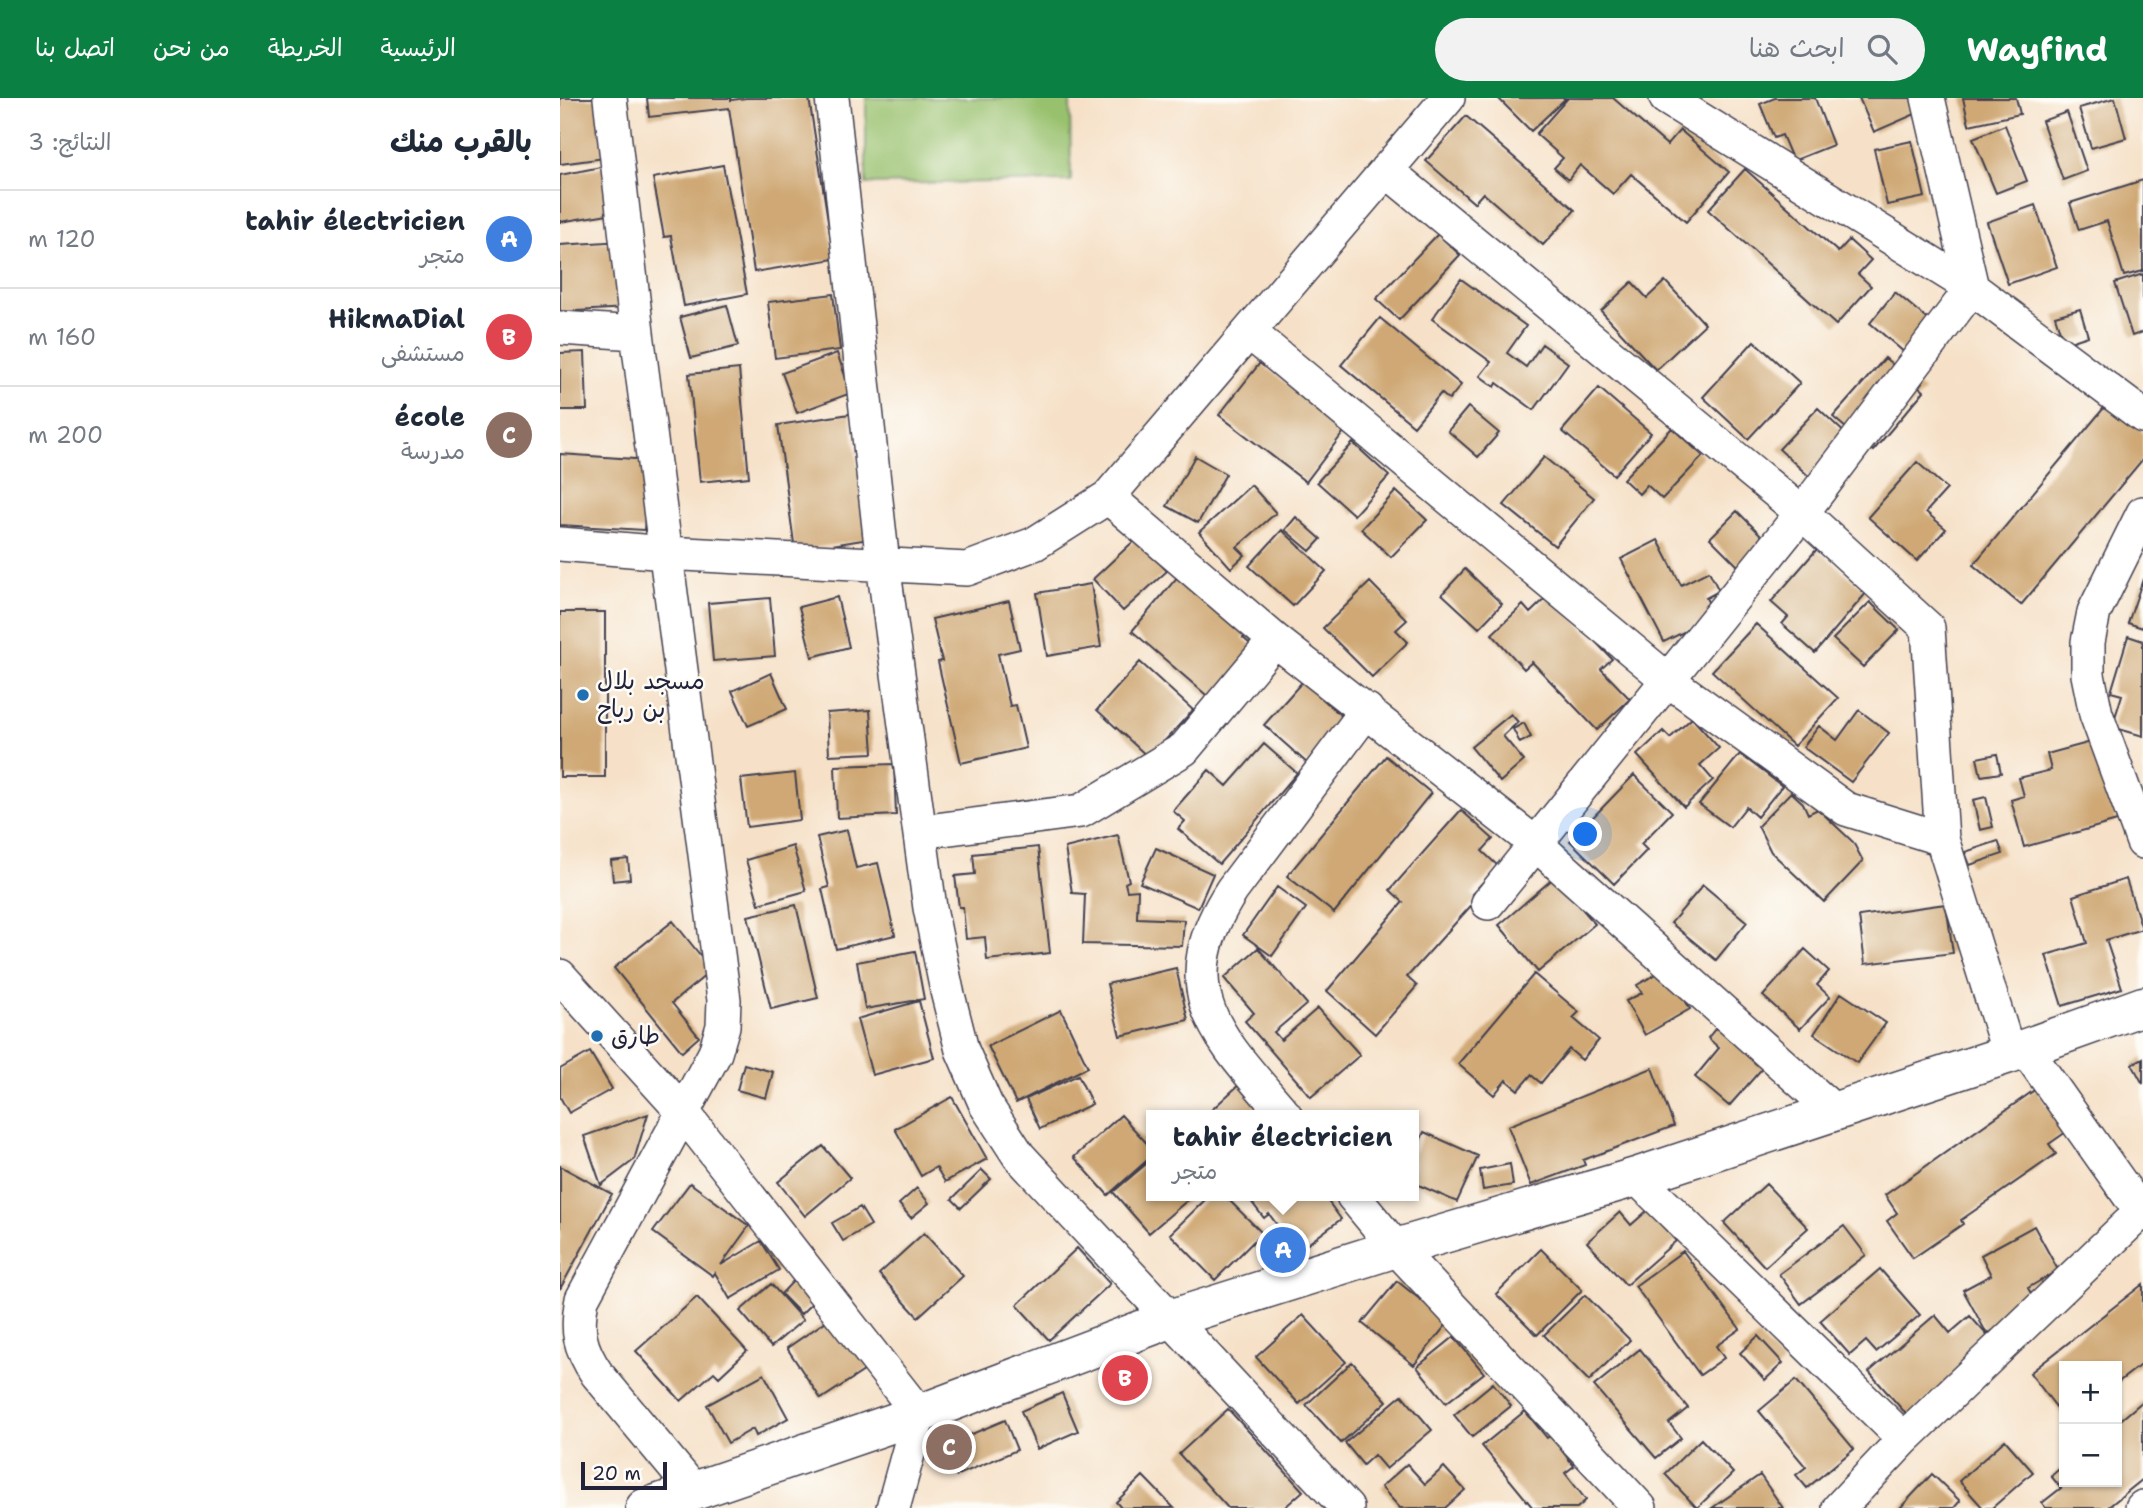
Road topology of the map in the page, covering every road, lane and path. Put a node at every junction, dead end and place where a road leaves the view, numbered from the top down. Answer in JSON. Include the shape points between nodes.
{"nodes":[{"id":1,"x":610,"y":98,"type":"edge"},
{"id":2,"x":832,"y":98,"type":"edge"},
{"id":3,"x":1448,"y":98,"type":"edge"},
{"id":4,"x":1666,"y":98,"type":"edge"},
{"id":5,"x":1928,"y":98,"type":"edge"},
{"id":6,"x":1711,"y":112,"type":"edge"},
{"id":7,"x":1386,"y":170,"type":"junction"},
{"id":8,"x":1972,"y":288,"type":"junction"},
{"id":9,"x":560,"y":328,"type":"edge"},
{"id":10,"x":1249,"y":332,"type":"junction"},
{"id":11,"x":637,"y":333,"type":"junction"},
{"id":12,"x":2143,"y":416,"type":"edge"},
{"id":13,"x":1108,"y":497,"type":"junction"},
{"id":14,"x":1802,"y":513,"type":"junction"},
{"id":15,"x":2143,"y":513,"type":"edge"},
{"id":16,"x":560,"y":544,"type":"edge"},
{"id":17,"x":666,"y":553,"type":"junction"},
{"id":18,"x":883,"y":564,"type":"junction"},
{"id":19,"x":1275,"y":640,"type":"junction"},
{"id":20,"x":1668,"y":680,"type":"junction"},
{"id":21,"x":1367,"y":710,"type":"junction"},
{"id":22,"x":2136,"y":802,"type":"edge"},
{"id":23,"x":919,"y":832,"type":"junction"},
{"id":24,"x":1942,"y":839,"type":"junction"},
{"id":25,"x":2143,"y":842,"type":"edge"},
{"id":26,"x":1536,"y":844,"type":"junction"},
{"id":27,"x":1488,"y":903,"type":"dead end"},
{"id":28,"x":560,"y":976,"type":"edge"},
{"id":29,"x":2143,"y":1006,"type":"edge"},
{"id":30,"x":2017,"y":1051,"type":"junction"},
{"id":31,"x":1281,"y":1110,"type":"edge"},
{"id":32,"x":1834,"y":1111,"type":"junction"},
{"id":33,"x":682,"y":1112,"type":"junction"},
{"id":34,"x":1636,"y":1177,"type":"junction"},
{"id":35,"x":1357,"y":1201,"type":"edge"},
{"id":36,"x":2142,"y":1213,"type":"edge"},
{"id":37,"x":1396,"y":1248,"type":"junction"},
{"id":38,"x":1170,"y":1320,"type":"junction"},
{"id":39,"x":919,"y":1414,"type":"junction"},
{"id":40,"x":1904,"y":1439,"type":"junction"},
{"id":41,"x":695,"y":1492,"type":"junction"},
{"id":42,"x":645,"y":1508,"type":"edge"},
{"id":43,"x":893,"y":1508,"type":"edge"},
{"id":44,"x":1347,"y":1508,"type":"edge"},
{"id":45,"x":1640,"y":1508,"type":"edge"},
{"id":46,"x":1839,"y":1508,"type":"edge"}],
"edges":[{"from":1,"to":11,"type":"street"},
{"from":2,"to":18,"type":"street"},
{"from":3,"to":7,"type":"street"},
{"from":4,"to":6,"type":"street"},
{"from":5,"to":8,"type":"street"},
{"from":6,"to":8,"type":"street"},
{"from":7,"to":10,"type":"street"},
{"from":7,"to":14,"type":"street"},
{"from":8,"to":12,"type":"street"},
{"from":8,"to":14,"type":"street"},
{"from":9,"to":11,"type":"street"},
{"from":10,"to":13,"type":"street"},
{"from":10,"to":20,"type":"street"},
{"from":11,"to":17,"type":"street"},
{"from":13,"to":18,"type":"street","via":[[1034,544],[967,569]]},
{"from":13,"to":19,"type":"street"},
{"from":14,"to":20,"type":"street"},
{"from":14,"to":24,"type":"street","via":[[1928,628]]},
{"from":15,"to":22,"type":"street","via":[[2094,612],[2088,642],[2088,675],[2096,714]]},
{"from":16,"to":17,"type":"street"},
{"from":17,"to":18,"type":"street"},
{"from":17,"to":33,"type":"street","via":[[724,1000],[715,1054]]},
{"from":18,"to":23,"type":"street"},
{"from":19,"to":21,"type":"street"},
{"from":19,"to":23,"type":"street","via":[[1184,749],[1081,811]]},
{"from":20,"to":24,"type":"street","via":[[1846,809]]},
{"from":20,"to":26,"type":"street"},
{"from":21,"to":26,"type":"street"},
{"from":21,"to":31,"type":"street","via":[[1232,890],[1215,916],[1204,946],[1202,977],[1207,1007],[1220,1036]]},
{"from":22,"to":25,"type":"street"},
{"from":23,"to":38,"type":"street","via":[[947,991],[962,1050],[986,1105],[1019,1156]]},
{"from":24,"to":30,"type":"street"},
{"from":26,"to":27,"type":"street"},
{"from":26,"to":32,"type":"street"},
{"from":28,"to":33,"type":"street"},
{"from":29,"to":30,"type":"street"},
{"from":30,"to":32,"type":"street"},
{"from":30,"to":36,"type":"street"},
{"from":32,"to":34,"type":"street"},
{"from":33,"to":39,"type":"street"},
{"from":33,"to":41,"type":"street","via":[[582,1299],[579,1339],[597,1374]]},
{"from":34,"to":37,"type":"street"},
{"from":34,"to":40,"type":"street"},
{"from":35,"to":37,"type":"street"},
{"from":36,"to":40,"type":"street"},
{"from":37,"to":38,"type":"street"},
{"from":37,"to":45,"type":"street"},
{"from":38,"to":39,"type":"street"},
{"from":38,"to":44,"type":"street"},
{"from":39,"to":41,"type":"street"},
{"from":39,"to":43,"type":"street"},
{"from":40,"to":46,"type":"street"},
{"from":41,"to":42,"type":"street"}]}
